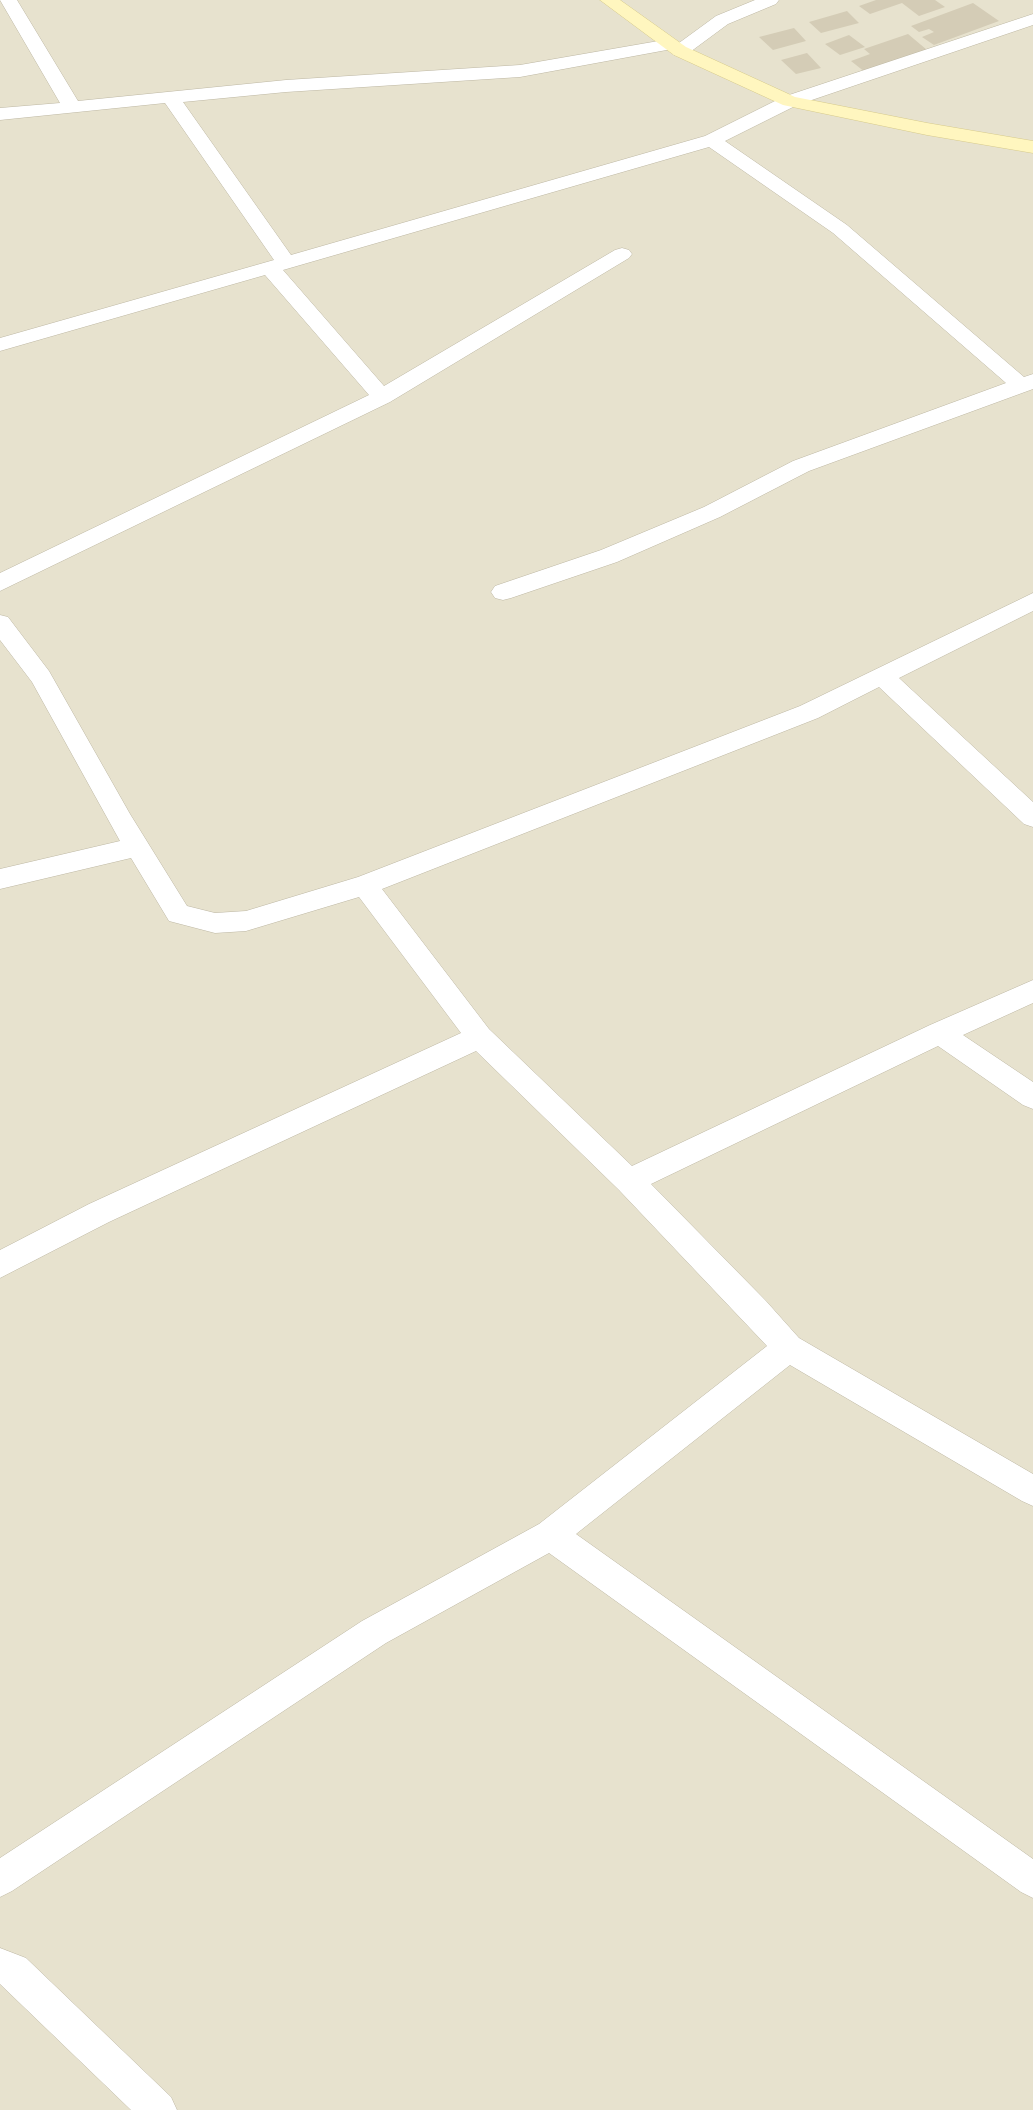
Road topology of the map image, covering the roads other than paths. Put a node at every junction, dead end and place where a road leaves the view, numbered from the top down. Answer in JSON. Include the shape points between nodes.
{"nodes":[{"id":1,"x":8,"y":0,"type":"edge"},
{"id":2,"x":609,"y":0,"type":"edge"},
{"id":3,"x":770,"y":0,"type":"edge"},
{"id":4,"x":1033,"y":18,"type":"edge"},
{"id":5,"x":675,"y":48,"type":"junction"},
{"id":6,"x":170,"y":97,"type":"junction"},
{"id":7,"x":790,"y":101,"type":"junction"},
{"id":8,"x":72,"y":107,"type":"junction"},
{"id":9,"x":0,"y":114,"type":"edge"},
{"id":10,"x":712,"y":140,"type":"junction"},
{"id":11,"x":1033,"y":147,"type":"edge"},
{"id":12,"x":622,"y":254,"type":"dead end"},
{"id":13,"x":278,"y":266,"type":"junction"},
{"id":14,"x":0,"y":345,"type":"edge"},
{"id":15,"x":1027,"y":383,"type":"edge"},
{"id":16,"x":382,"y":396,"type":"junction"},
{"id":17,"x":0,"y":583,"type":"edge"},
{"id":18,"x":503,"y":592,"type":"dead end"},
{"id":19,"x":1033,"y":601,"type":"edge"},
{"id":20,"x":0,"y":623,"type":"edge"},
{"id":21,"x":882,"y":676,"type":"junction"},
{"id":22,"x":1033,"y":817,"type":"edge"},
{"id":23,"x":138,"y":847,"type":"junction"},
{"id":24,"x":0,"y":879,"type":"edge"},
{"id":25,"x":366,"y":884,"type":"junction"},
{"id":26,"x":1033,"y":992,"type":"edge"},
{"id":27,"x":940,"y":1032,"type":"junction"},
{"id":28,"x":479,"y":1037,"type":"junction"},
{"id":29,"x":1033,"y":1097,"type":"edge"},
{"id":30,"x":629,"y":1181,"type":"junction"},
{"id":31,"x":0,"y":1265,"type":"edge"},
{"id":32,"x":788,"y":1348,"type":"junction"},
{"id":33,"x":1033,"y":1491,"type":"edge"},
{"id":34,"x":550,"y":1535,"type":"junction"},
{"id":35,"x":0,"y":1879,"type":"edge"},
{"id":36,"x":1033,"y":1880,"type":"edge"},
{"id":37,"x":0,"y":1966,"type":"edge"},
{"id":38,"x":158,"y":2110,"type":"edge"}],
"edges":[{"from":1,"to":8,"type":"street"},
{"from":2,"to":5,"type":"street"},
{"from":3,"to":5,"type":"street","via":[[722,20]]},
{"from":4,"to":7,"type":"street"},
{"from":5,"to":6,"type":"street","via":[[520,71]]},
{"from":5,"to":7,"type":"street"},
{"from":6,"to":8,"type":"street"},
{"from":6,"to":13,"type":"street"},
{"from":7,"to":10,"type":"street"},
{"from":7,"to":11,"type":"street"},
{"from":8,"to":9,"type":"street"},
{"from":10,"to":13,"type":"street"},
{"from":10,"to":15,"type":"street","via":[[840,229]]},
{"from":12,"to":16,"type":"street"},
{"from":13,"to":14,"type":"street"},
{"from":13,"to":16,"type":"street"},
{"from":15,"to":18,"type":"street","via":[[801,466],[712,512],[609,556]]},
{"from":16,"to":17,"type":"street"},
{"from":19,"to":21,"type":"street"},
{"from":20,"to":23,"type":"street","via":[[42,676]]},
{"from":21,"to":22,"type":"street"},
{"from":21,"to":25,"type":"street","via":[[809,712]]},
{"from":23,"to":24,"type":"street"},
{"from":23,"to":25,"type":"street","via":[[178,914],[215,923],[246,921]]},
{"from":25,"to":28,"type":"street"},
{"from":26,"to":27,"type":"street"},
{"from":27,"to":29,"type":"street"},
{"from":27,"to":30,"type":"street"},
{"from":28,"to":30,"type":"street"},
{"from":28,"to":31,"type":"street","via":[[98,1213]]},
{"from":30,"to":32,"type":"street"},
{"from":32,"to":33,"type":"street"},
{"from":32,"to":34,"type":"street"},
{"from":34,"to":35,"type":"street","via":[[374,1632]]},
{"from":34,"to":36,"type":"street"},
{"from":37,"to":38,"type":"street","via":[[13,1971]]}]}
